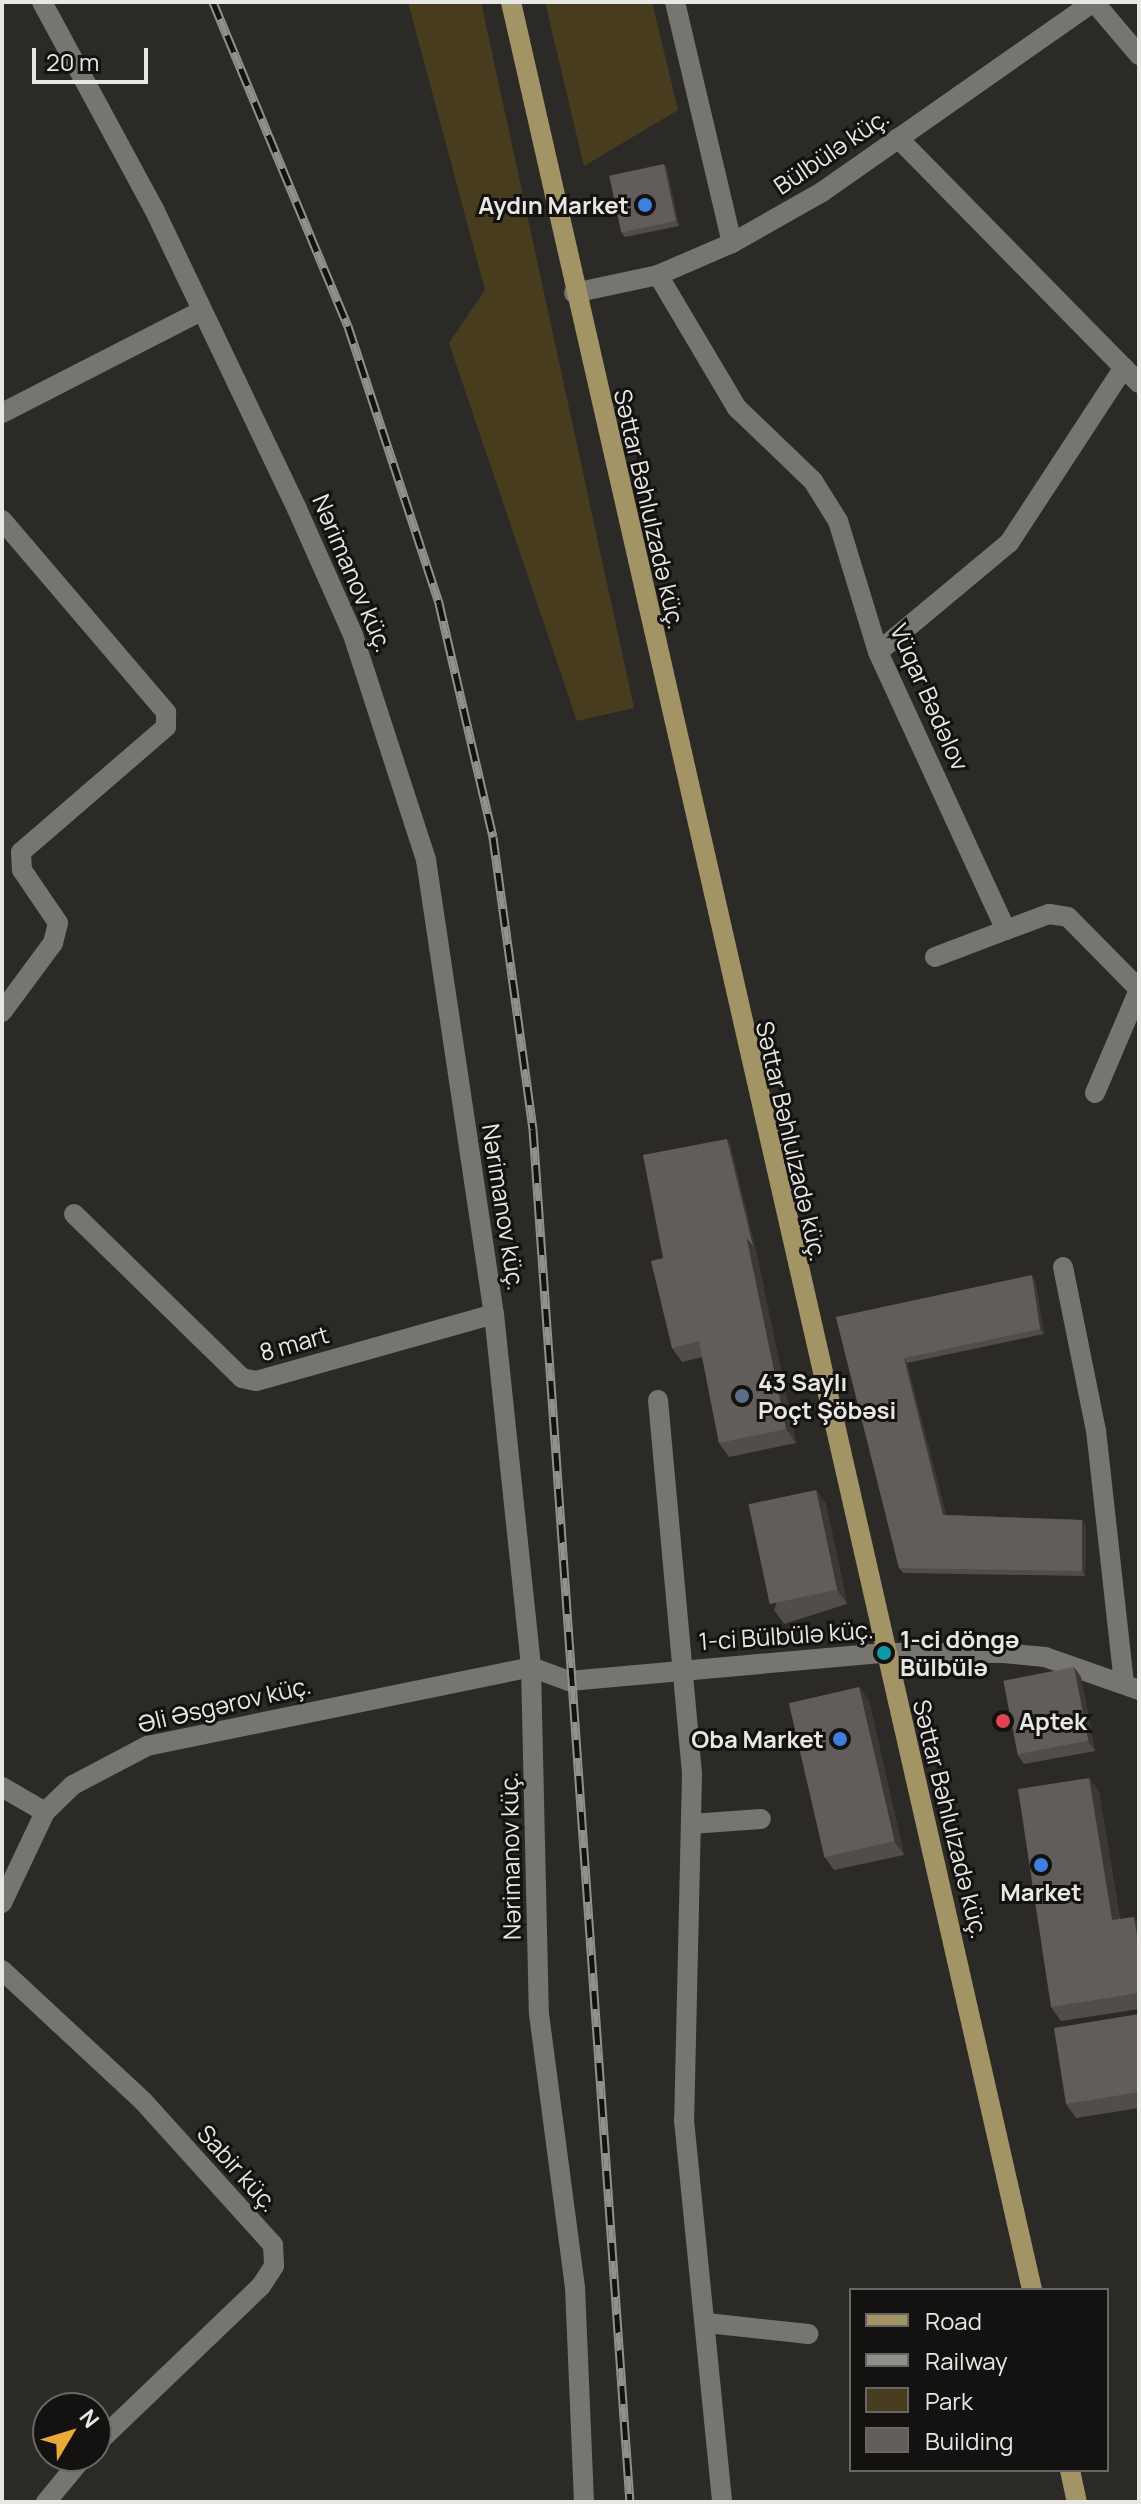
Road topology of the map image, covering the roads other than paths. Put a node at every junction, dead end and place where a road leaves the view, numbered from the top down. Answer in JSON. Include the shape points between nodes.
{"nodes":[{"id":1,"x":42,"y":2,"type":"edge"},
{"id":2,"x":511,"y":2,"type":"edge"},
{"id":3,"x":675,"y":2,"type":"edge"},
{"id":4,"x":1094,"y":2,"type":"edge"},
{"id":5,"x":1139,"y":55,"type":"edge"},
{"id":6,"x":898,"y":138,"type":"junction"},
{"id":7,"x":732,"y":243,"type":"junction"},
{"id":8,"x":658,"y":275,"type":"junction"},
{"id":9,"x":574,"y":293,"type":"junction"},
{"id":10,"x":201,"y":311,"type":"junction"},
{"id":11,"x":1124,"y":367,"type":"junction"},
{"id":12,"x":1139,"y":383,"type":"edge"},
{"id":13,"x":2,"y":413,"type":"edge"},
{"id":14,"x":2,"y":520,"type":"edge"},
{"id":15,"x":878,"y":652,"type":"junction"},
{"id":16,"x":1006,"y":930,"type":"junction"},
{"id":17,"x":935,"y":957,"type":"dead end"},
{"id":18,"x":1139,"y":990,"type":"edge"},
{"id":19,"x":2,"y":1012,"type":"edge"},
{"id":20,"x":1095,"y":1093,"type":"dead end"},
{"id":21,"x":74,"y":1214,"type":"dead end"},
{"id":22,"x":1063,"y":1267,"type":"dead end"},
{"id":23,"x":494,"y":1314,"type":"junction"},
{"id":24,"x":658,"y":1400,"type":"dead end"},
{"id":25,"x":884,"y":1653,"type":"junction"},
{"id":26,"x":531,"y":1667,"type":"junction"},
{"id":27,"x":682,"y":1669,"type":"junction"},
{"id":28,"x":1131,"y":1687,"type":"edge"},
{"id":29,"x":2,"y":1787,"type":"edge"},
{"id":30,"x":45,"y":1812,"type":"junction"},
{"id":31,"x":761,"y":1819,"type":"dead end"},
{"id":32,"x":691,"y":1824,"type":"junction"},
{"id":33,"x":2,"y":1903,"type":"edge"},
{"id":34,"x":2,"y":1970,"type":"edge"},
{"id":35,"x":1032,"y":2288,"type":"edge"},
{"id":36,"x":707,"y":2323,"type":"junction"},
{"id":37,"x":808,"y":2334,"type":"dead end"},
{"id":38,"x":112,"y":2429,"type":"edge"},
{"id":39,"x":71,"y":2472,"type":"edge"},
{"id":40,"x":1070,"y":2472,"type":"edge"},
{"id":41,"x":46,"y":2502,"type":"edge"},
{"id":42,"x":584,"y":2502,"type":"edge"},
{"id":43,"x":722,"y":2502,"type":"edge"},
{"id":44,"x":1077,"y":2502,"type":"edge"}],
"edges":[{"from":1,"to":10,"type":"street","name":"Nərimanov küç."},
{"from":2,"to":9,"type":"main road","name":"Səttar Bəhlulzadə küç."},
{"from":3,"to":7,"type":"street"},
{"from":4,"to":5,"type":"street"},
{"from":4,"to":6,"type":"street","name":"Bülbülə küç."},
{"from":6,"to":7,"type":"street","name":"Bülbülə küç."},
{"from":6,"to":11,"type":"street"},
{"from":7,"to":8,"type":"street","name":"Bülbülə küç."},
{"from":8,"to":9,"type":"street","name":"Bülbülə küç."},
{"from":8,"to":15,"type":"street","name":"Vüqar Bədəlov","via":[[737,408],[813,481],[838,521]]},
{"from":9,"to":25,"type":"main road","name":"Səttar Bəhlulzadə küç."},
{"from":10,"to":13,"type":"street"},
{"from":10,"to":23,"type":"street","name":"Nərimanov küç.","via":[[353,635],[405,782],[426,860]]},
{"from":11,"to":12,"type":"street"},
{"from":11,"to":15,"type":"street","via":[[1009,543]]},
{"from":14,"to":19,"type":"street","via":[[166,712],[166,727],[155,739],[21,852],[22,870],[58,923],[53,943]]},
{"from":15,"to":16,"type":"street","name":"Vüqar Bədəlov"},
{"from":16,"to":17,"type":"street"},
{"from":16,"to":18,"type":"street","via":[[1049,914],[1068,917]]},
{"from":18,"to":20,"type":"street"},
{"from":21,"to":23,"type":"street","name":"8 mart","via":[[242,1378],[256,1381]]},
{"from":22,"to":28,"type":"street","via":[[1096,1430]]},
{"from":23,"to":26,"type":"street","name":"Nərimanov küç."},
{"from":24,"to":27,"type":"street"},
{"from":25,"to":27,"type":"street","name":"1-ci Bülbülə küç."},
{"from":25,"to":28,"type":"street","name":"1-ci Bülbülə küç.","via":[[1045,1657]]},
{"from":25,"to":35,"type":"main road","name":"Səttar Bəhlulzadə küç."},
{"from":26,"to":27,"type":"street","name":"1-ci Bülbülə küç.","via":[[569,1681]]},
{"from":26,"to":30,"type":"street","name":"Əli Əsgərov küç.","via":[[147,1746],[73,1785]]},
{"from":26,"to":42,"type":"street","name":"Nərimanov küç.","via":[[539,2014],[575,2287]]},
{"from":27,"to":32,"type":"street"},
{"from":29,"to":30,"type":"street"},
{"from":30,"to":33,"type":"street","name":"Əli Əsgərov küç."},
{"from":31,"to":32,"type":"street"},
{"from":32,"to":36,"type":"street","via":[[682,2044]]},
{"from":34,"to":38,"type":"street","name":"Sabir küç.","via":[[143,2101],[273,2245],[274,2266],[261,2286]]},
{"from":36,"to":37,"type":"street"},
{"from":36,"to":43,"type":"street"},
{"from":39,"to":41,"type":"street"},
{"from":40,"to":44,"type":"main road"}]}
